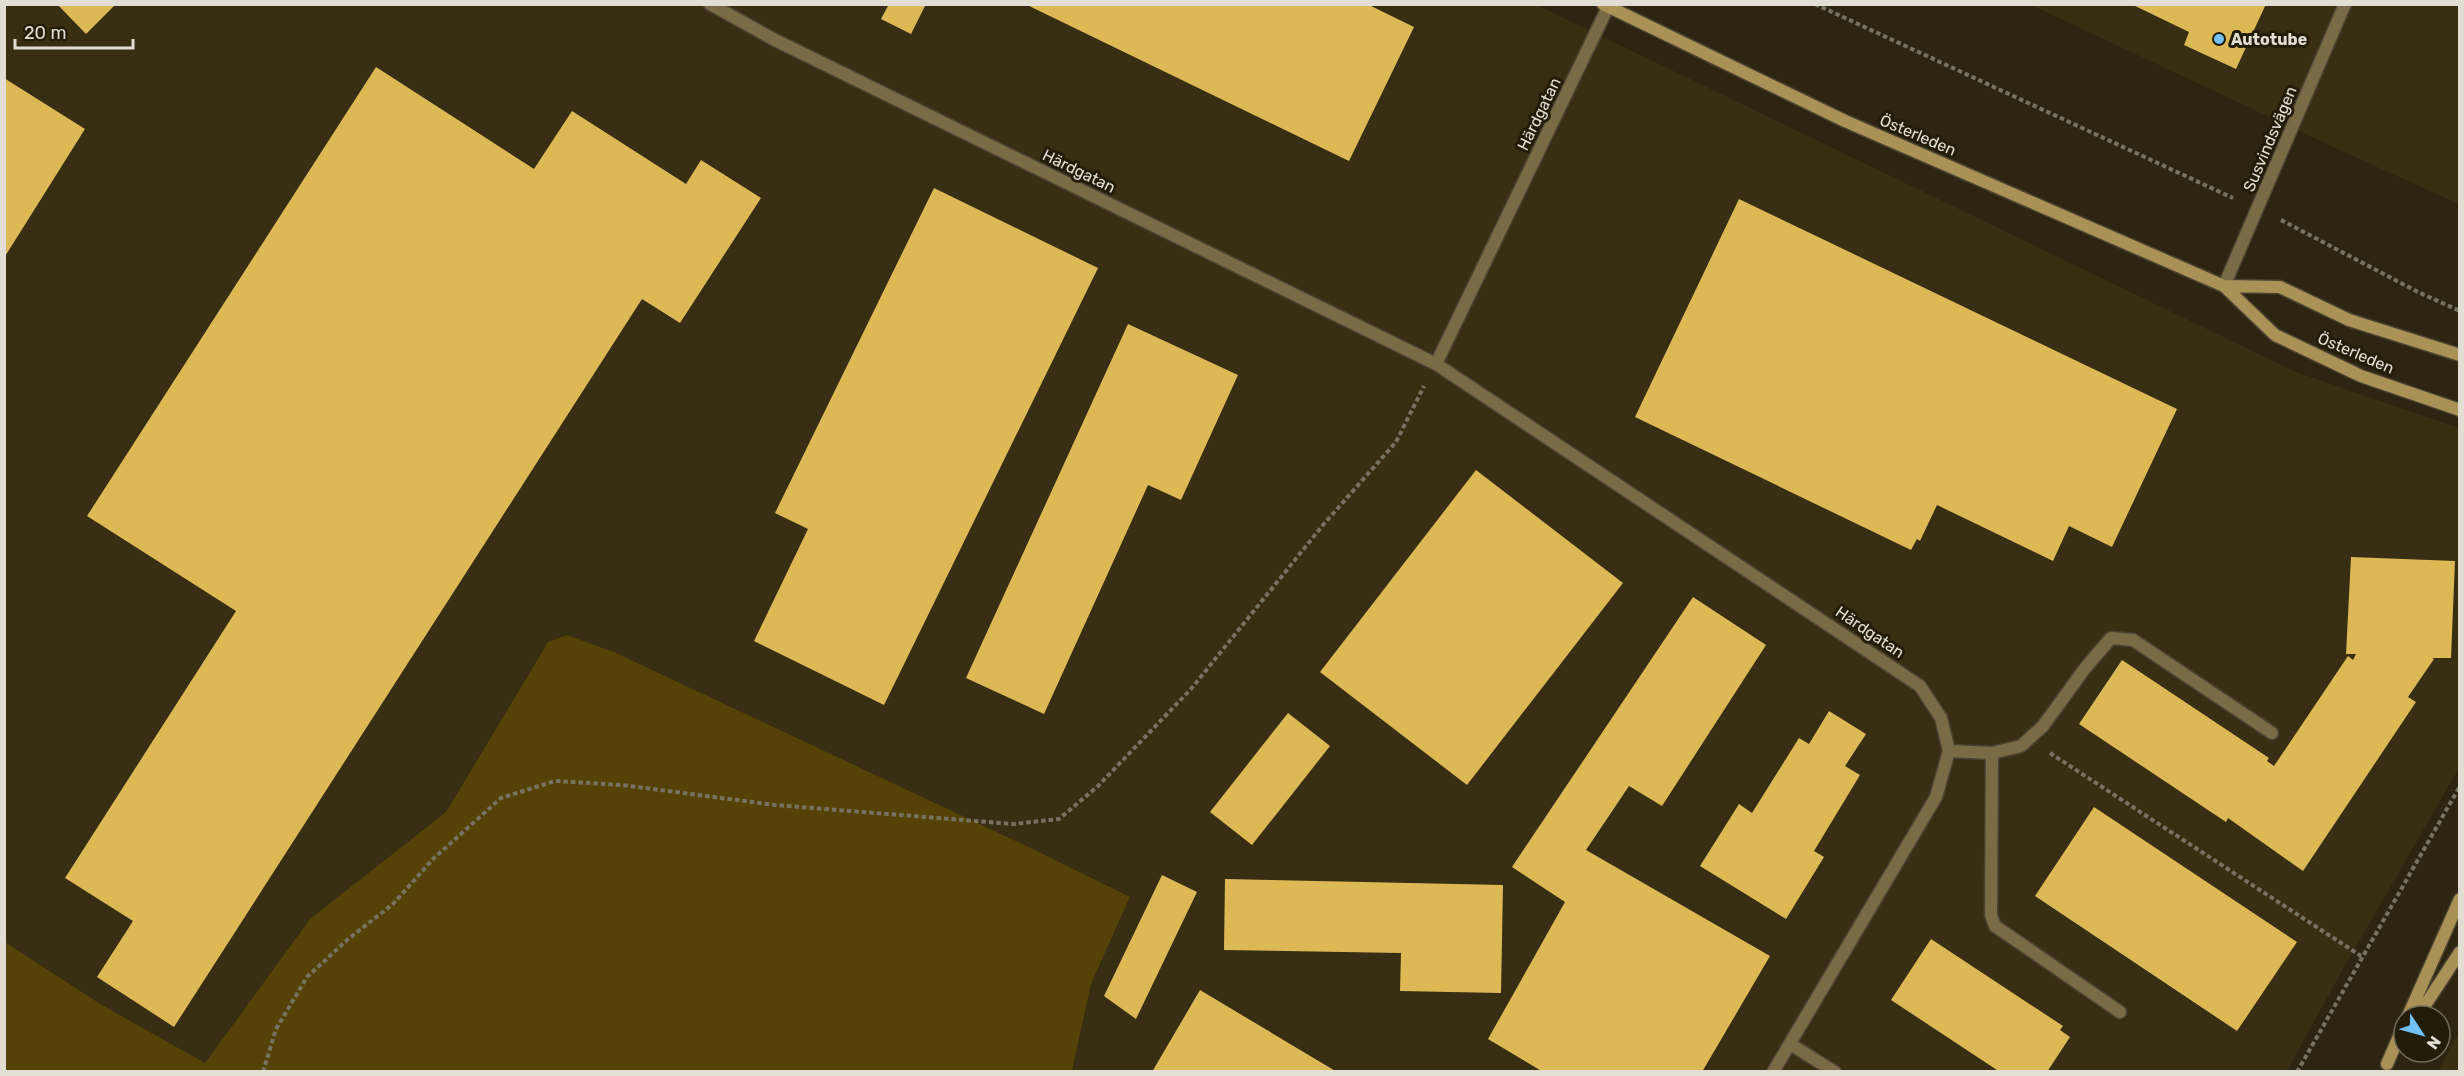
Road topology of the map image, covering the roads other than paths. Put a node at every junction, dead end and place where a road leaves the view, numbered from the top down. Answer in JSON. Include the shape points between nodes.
{"nodes":[{"id":1,"x":710,"y":4,"type":"edge"},
{"id":2,"x":2345,"y":4,"type":"edge"},
{"id":3,"x":1606,"y":6,"type":"edge"},
{"id":4,"x":2224,"y":286,"type":"junction"},
{"id":5,"x":2460,"y":355,"type":"edge"},
{"id":6,"x":1436,"y":364,"type":"junction"},
{"id":7,"x":2460,"y":410,"type":"edge"},
{"id":8,"x":2272,"y":733,"type":"dead end"},
{"id":9,"x":1949,"y":751,"type":"junction"},
{"id":10,"x":1992,"y":753,"type":"junction"},
{"id":11,"x":2460,"y":899,"type":"edge"},
{"id":12,"x":2460,"y":951,"type":"edge"},
{"id":13,"x":2413,"y":1004,"type":"edge"},
{"id":14,"x":2426,"y":1004,"type":"edge"},
{"id":15,"x":2120,"y":1012,"type":"dead end"},
{"id":16,"x":1790,"y":1044,"type":"junction"},
{"id":17,"x":2392,"y":1052,"type":"edge"},
{"id":18,"x":2385,"y":1068,"type":"edge"},
{"id":19,"x":1773,"y":1071,"type":"edge"},
{"id":20,"x":1835,"y":1071,"type":"edge"}],
"edges":[{"from":1,"to":6,"type":"street","name":"Härdgatan"},
{"from":2,"to":4,"type":"street","name":"Susvindsvägen"},
{"from":3,"to":4,"type":"main road","name":"Österleden","via":[[1845,121]]},
{"from":3,"to":6,"type":"street","name":"Härdgatan"},
{"from":4,"to":5,"type":"main road","name":"Österleden","via":[[2280,286],[2349,320]]},
{"from":4,"to":7,"type":"main road","name":"Österleden","via":[[2274,335],[2361,376]]},
{"from":6,"to":9,"type":"street","name":"Härdgatan","via":[[1920,686],[1941,718]]},
{"from":8,"to":10,"type":"street","via":[[2133,640],[2111,638],[2043,726],[2021,746]]},
{"from":9,"to":10,"type":"street"},
{"from":9,"to":16,"type":"street","name":"Härdgatan","via":[[1936,797]]},
{"from":10,"to":15,"type":"street","via":[[1991,915],[1995,926]]},
{"from":11,"to":13,"type":"main road"},
{"from":12,"to":14,"type":"main road"},
{"from":16,"to":19,"type":"street","name":"Härdgatan"},
{"from":16,"to":20,"type":"street"},
{"from":17,"to":18,"type":"main road"}]}
